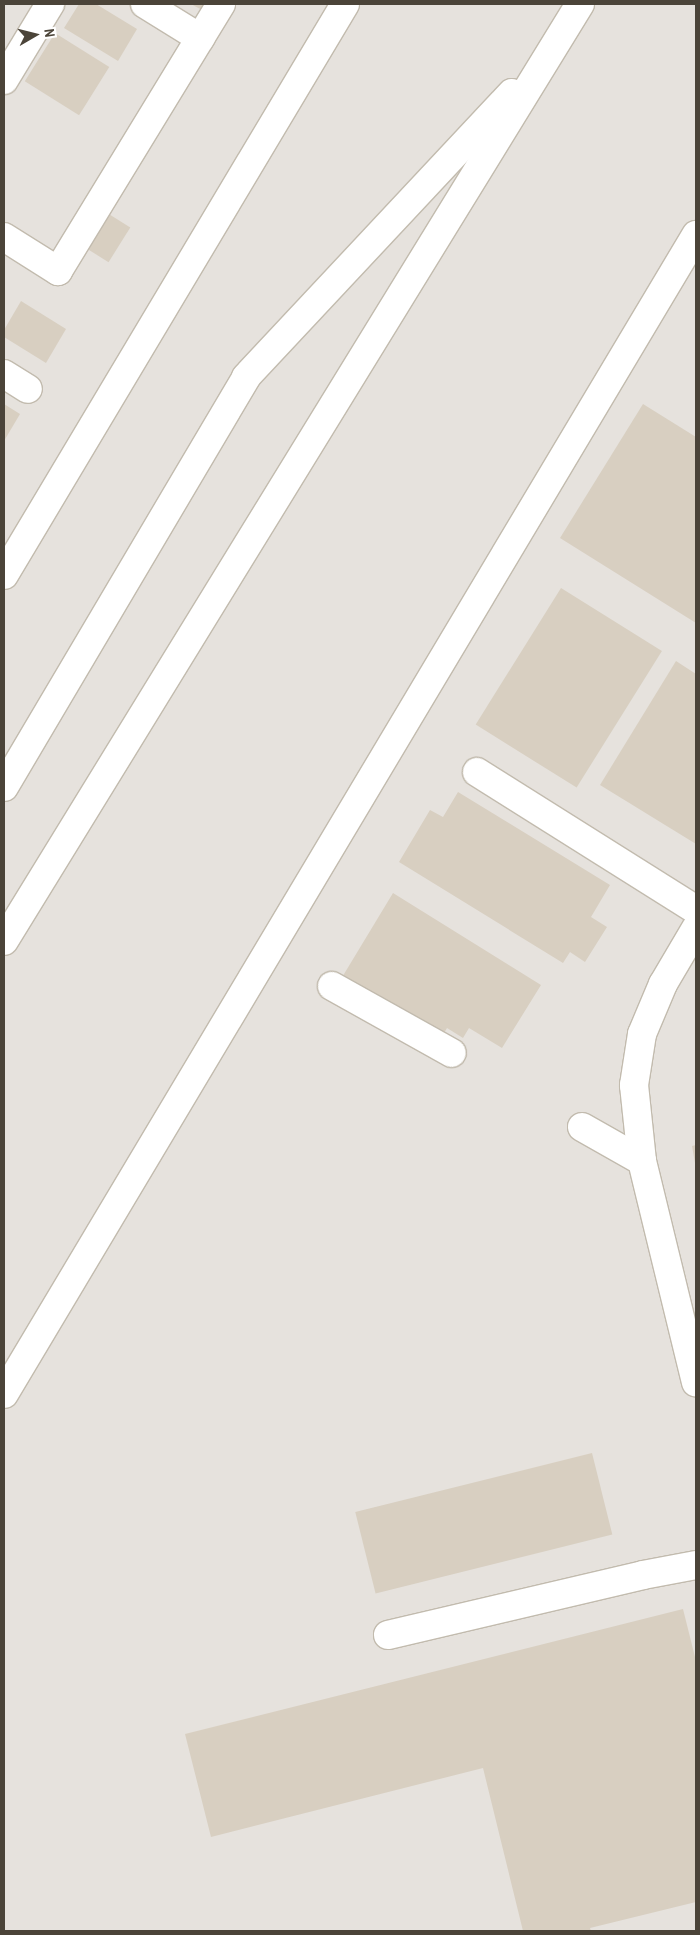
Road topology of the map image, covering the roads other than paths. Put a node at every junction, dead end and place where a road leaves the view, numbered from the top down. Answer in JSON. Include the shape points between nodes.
{"nodes":[{"id":1,"x":50,"y":4,"type":"edge"},
{"id":2,"x":145,"y":4,"type":"edge"},
{"id":3,"x":221,"y":4,"type":"edge"},
{"id":4,"x":345,"y":4,"type":"edge"},
{"id":5,"x":580,"y":4,"type":"edge"},
{"id":6,"x":200,"y":38,"type":"junction"},
{"id":7,"x":552,"y":50,"type":"junction"},
{"id":8,"x":4,"y":80,"type":"edge"},
{"id":9,"x":696,"y":235,"type":"edge"},
{"id":10,"x":4,"y":237,"type":"edge"},
{"id":11,"x":4,"y":374,"type":"edge"},
{"id":12,"x":28,"y":389,"type":"dead end"},
{"id":13,"x":4,"y":575,"type":"edge"},
{"id":14,"x":477,"y":772,"type":"dead end"},
{"id":15,"x":4,"y":787,"type":"edge"},
{"id":16,"x":696,"y":910,"type":"edge"},
{"id":17,"x":696,"y":928,"type":"edge"},
{"id":18,"x":4,"y":941,"type":"edge"},
{"id":19,"x":332,"y":986,"type":"dead end"},
{"id":20,"x":452,"y":1054,"type":"dead end"},
{"id":21,"x":582,"y":1127,"type":"dead end"},
{"id":22,"x":642,"y":1161,"type":"junction"},
{"id":23,"x":696,"y":1383,"type":"edge"},
{"id":24,"x":4,"y":1394,"type":"edge"},
{"id":25,"x":696,"y":1565,"type":"edge"},
{"id":26,"x":388,"y":1635,"type":"dead end"}],
"edges":[{"from":1,"to":8,"type":"street"},
{"from":2,"to":6,"type":"street"},
{"from":3,"to":6,"type":"street"},
{"from":4,"to":13,"type":"street"},
{"from":5,"to":7,"type":"street"},
{"from":6,"to":10,"type":"street","via":[[58,271]]},
{"from":7,"to":15,"type":"street","via":[[246,377]]},
{"from":7,"to":18,"type":"street"},
{"from":9,"to":24,"type":"street"},
{"from":11,"to":12,"type":"street"},
{"from":14,"to":16,"type":"street"},
{"from":17,"to":22,"type":"street","via":[[663,984],[642,1034],[634,1085]]},
{"from":19,"to":20,"type":"street"},
{"from":21,"to":22,"type":"street"},
{"from":22,"to":23,"type":"street"},
{"from":25,"to":26,"type":"street"}]}
